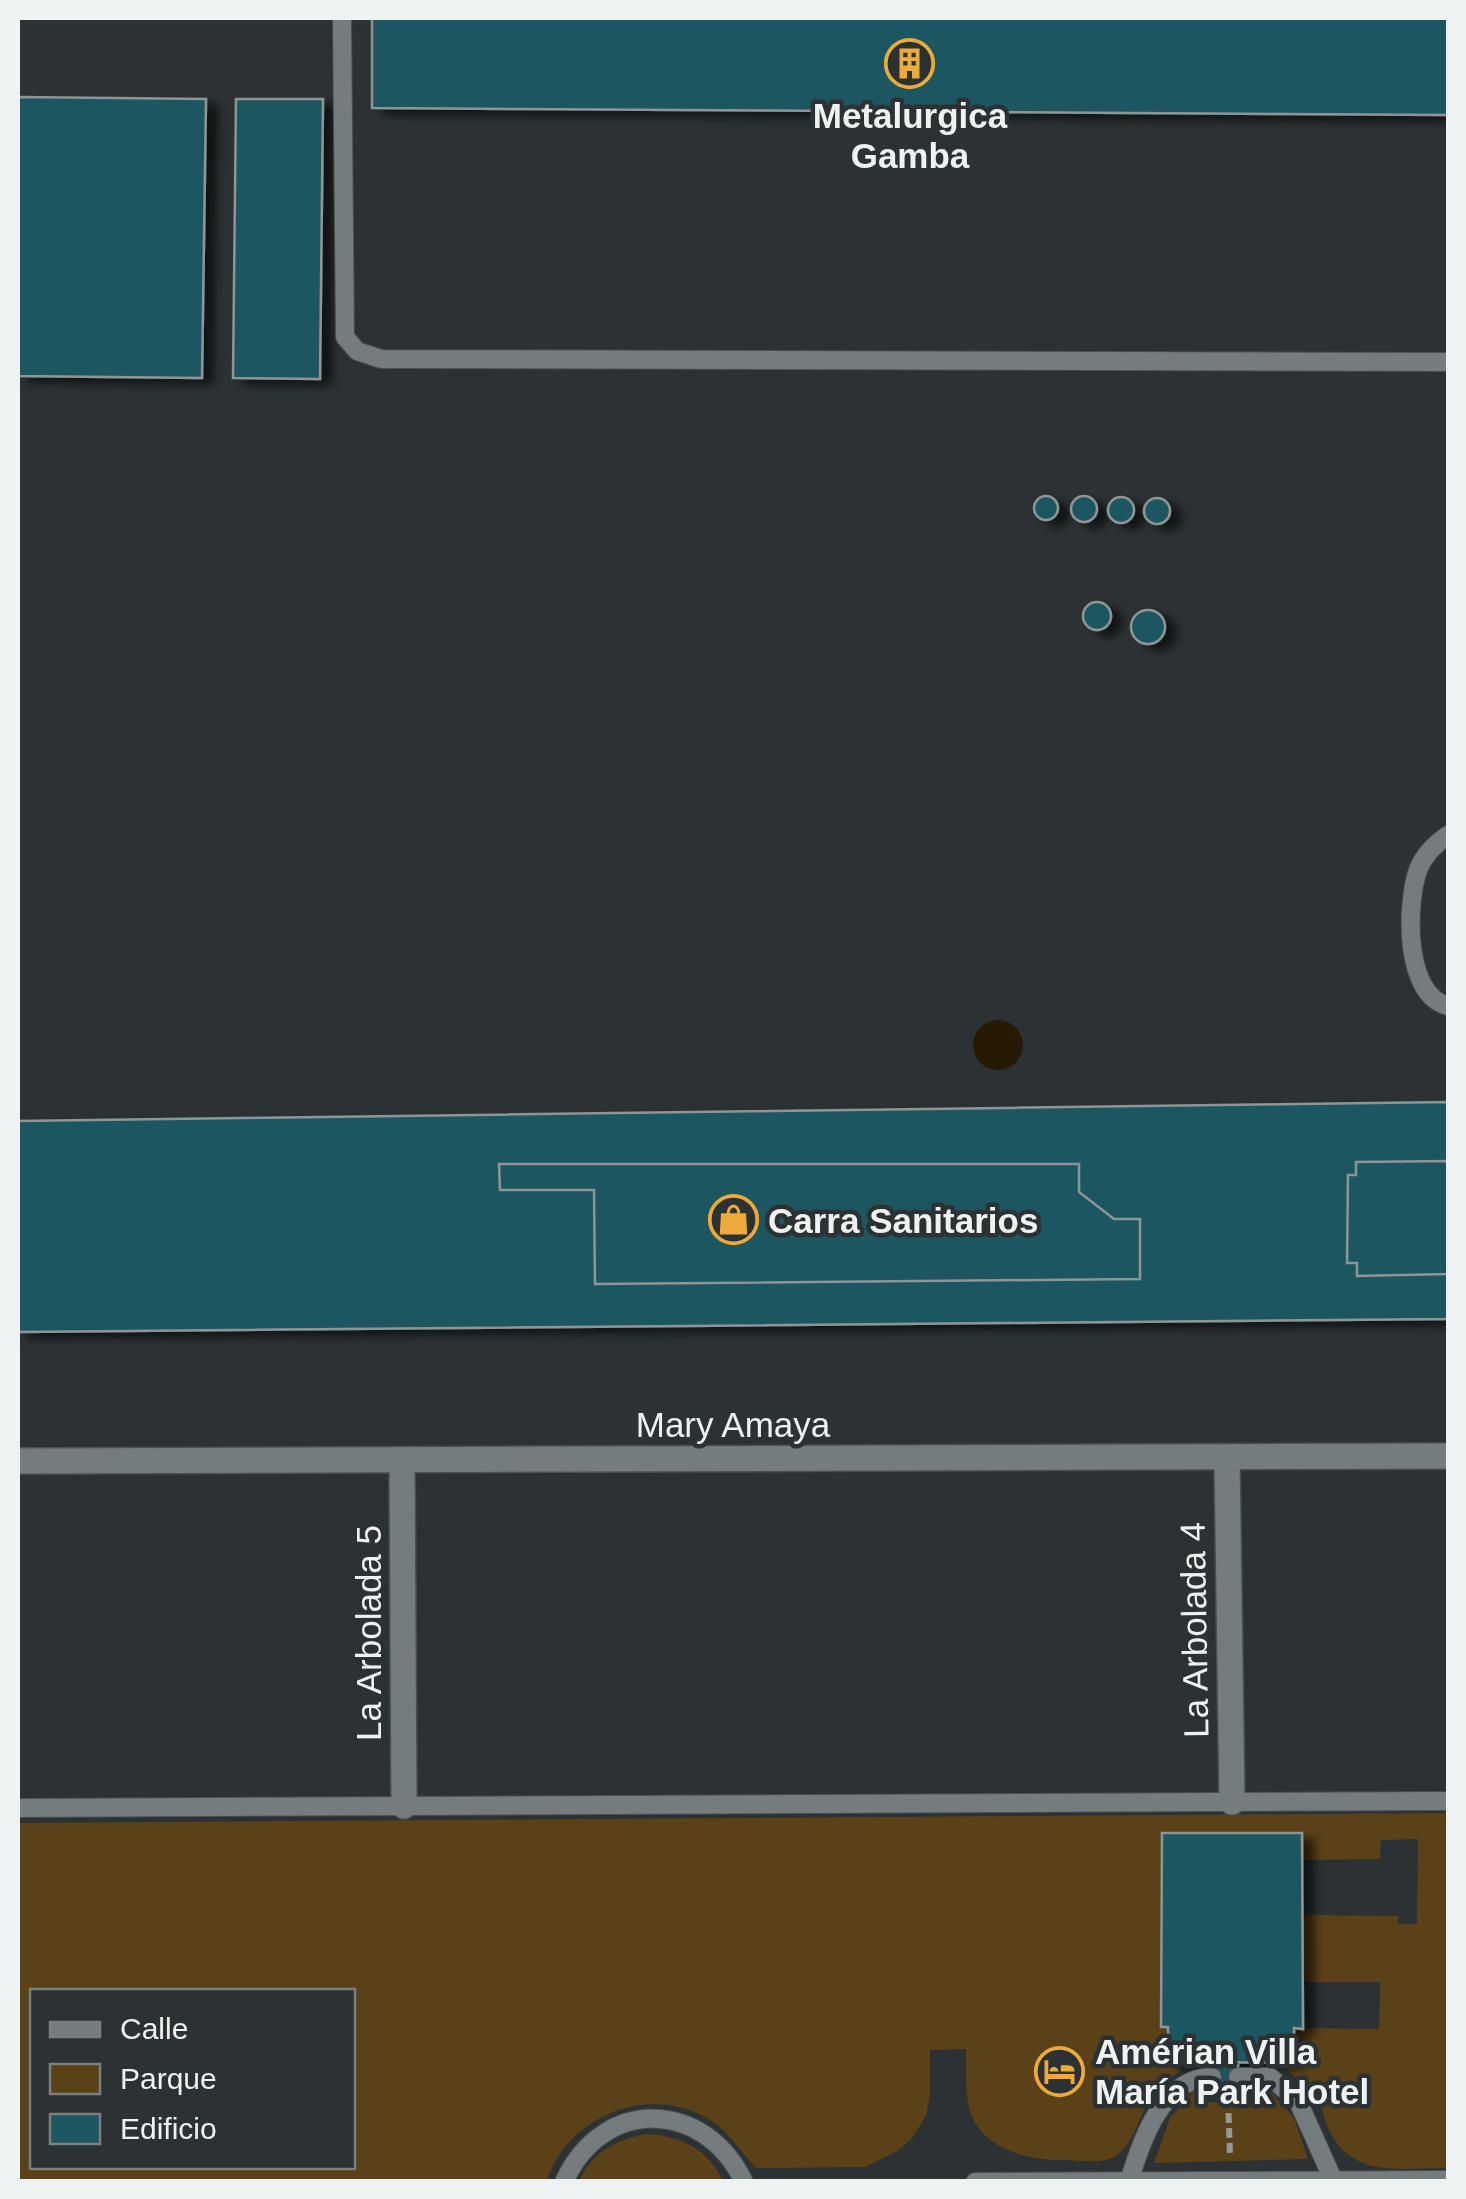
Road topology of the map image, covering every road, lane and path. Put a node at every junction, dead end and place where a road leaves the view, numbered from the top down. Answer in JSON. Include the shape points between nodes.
{"nodes":[{"id":1,"x":342,"y":18,"type":"edge"},
{"id":2,"x":1448,"y":362,"type":"edge"},
{"id":3,"x":1448,"y":836,"type":"edge"},
{"id":4,"x":1448,"y":1006,"type":"edge"},
{"id":5,"x":1227,"y":1456,"type":"junction"},
{"id":6,"x":1448,"y":1456,"type":"edge"},
{"id":7,"x":402,"y":1460,"type":"junction"},
{"id":8,"x":18,"y":1462,"type":"edge"},
{"id":9,"x":1448,"y":1801,"type":"edge"},
{"id":10,"x":1232,"y":1802,"type":"junction"},
{"id":11,"x":404,"y":1806,"type":"junction"},
{"id":12,"x":18,"y":1808,"type":"edge"},
{"id":13,"x":1212,"y":2077,"type":"dead end"},
{"id":14,"x":1233,"y":2084,"type":"joint"},
{"id":15,"x":1230,"y":2178,"type":"junction"},
{"id":16,"x":1334,"y":2180,"type":"edge"},
{"id":17,"x":1448,"y":2180,"type":"edge"},
{"id":18,"x":1129,"y":2181,"type":"edge"},
{"id":19,"x":564,"y":2182,"type":"edge"},
{"id":20,"x":744,"y":2182,"type":"edge"},
{"id":21,"x":975,"y":2182,"type":"edge"}],
"edges":[{"from":1,"to":2,"type":"lane","via":[[345,337],[368,355]]},
{"from":3,"to":4,"type":"lane","via":[[1433,845],[1419,868],[1411,903],[1416,965],[1425,990]]},
{"from":5,"to":6,"type":"street","name":"Mary Amaya"},
{"from":5,"to":7,"type":"street","name":"Mary Amaya"},
{"from":5,"to":10,"type":"street","name":"La Arbolada 4"},
{"from":7,"to":8,"type":"street","name":"Mary Amaya"},
{"from":7,"to":11,"type":"street","name":"La Arbolada 5"},
{"from":9,"to":10,"type":"lane"},
{"from":10,"to":11,"type":"lane"},
{"from":11,"to":12,"type":"lane"},
{"from":13,"to":18,"type":"lane","via":[[1198,2077],[1168,2096]]},
{"from":14,"to":15,"type":"path"},
{"from":14,"to":16,"type":"lane","via":[[1270,2077],[1298,2102]]},
{"from":15,"to":16,"type":"lane"},
{"from":15,"to":18,"type":"lane"},
{"from":16,"to":17,"type":"lane"},
{"from":18,"to":21,"type":"lane"},
{"from":19,"to":20,"type":"lane","via":[[572,2162],[609,2129],[658,2118],[705,2133]]}]}
